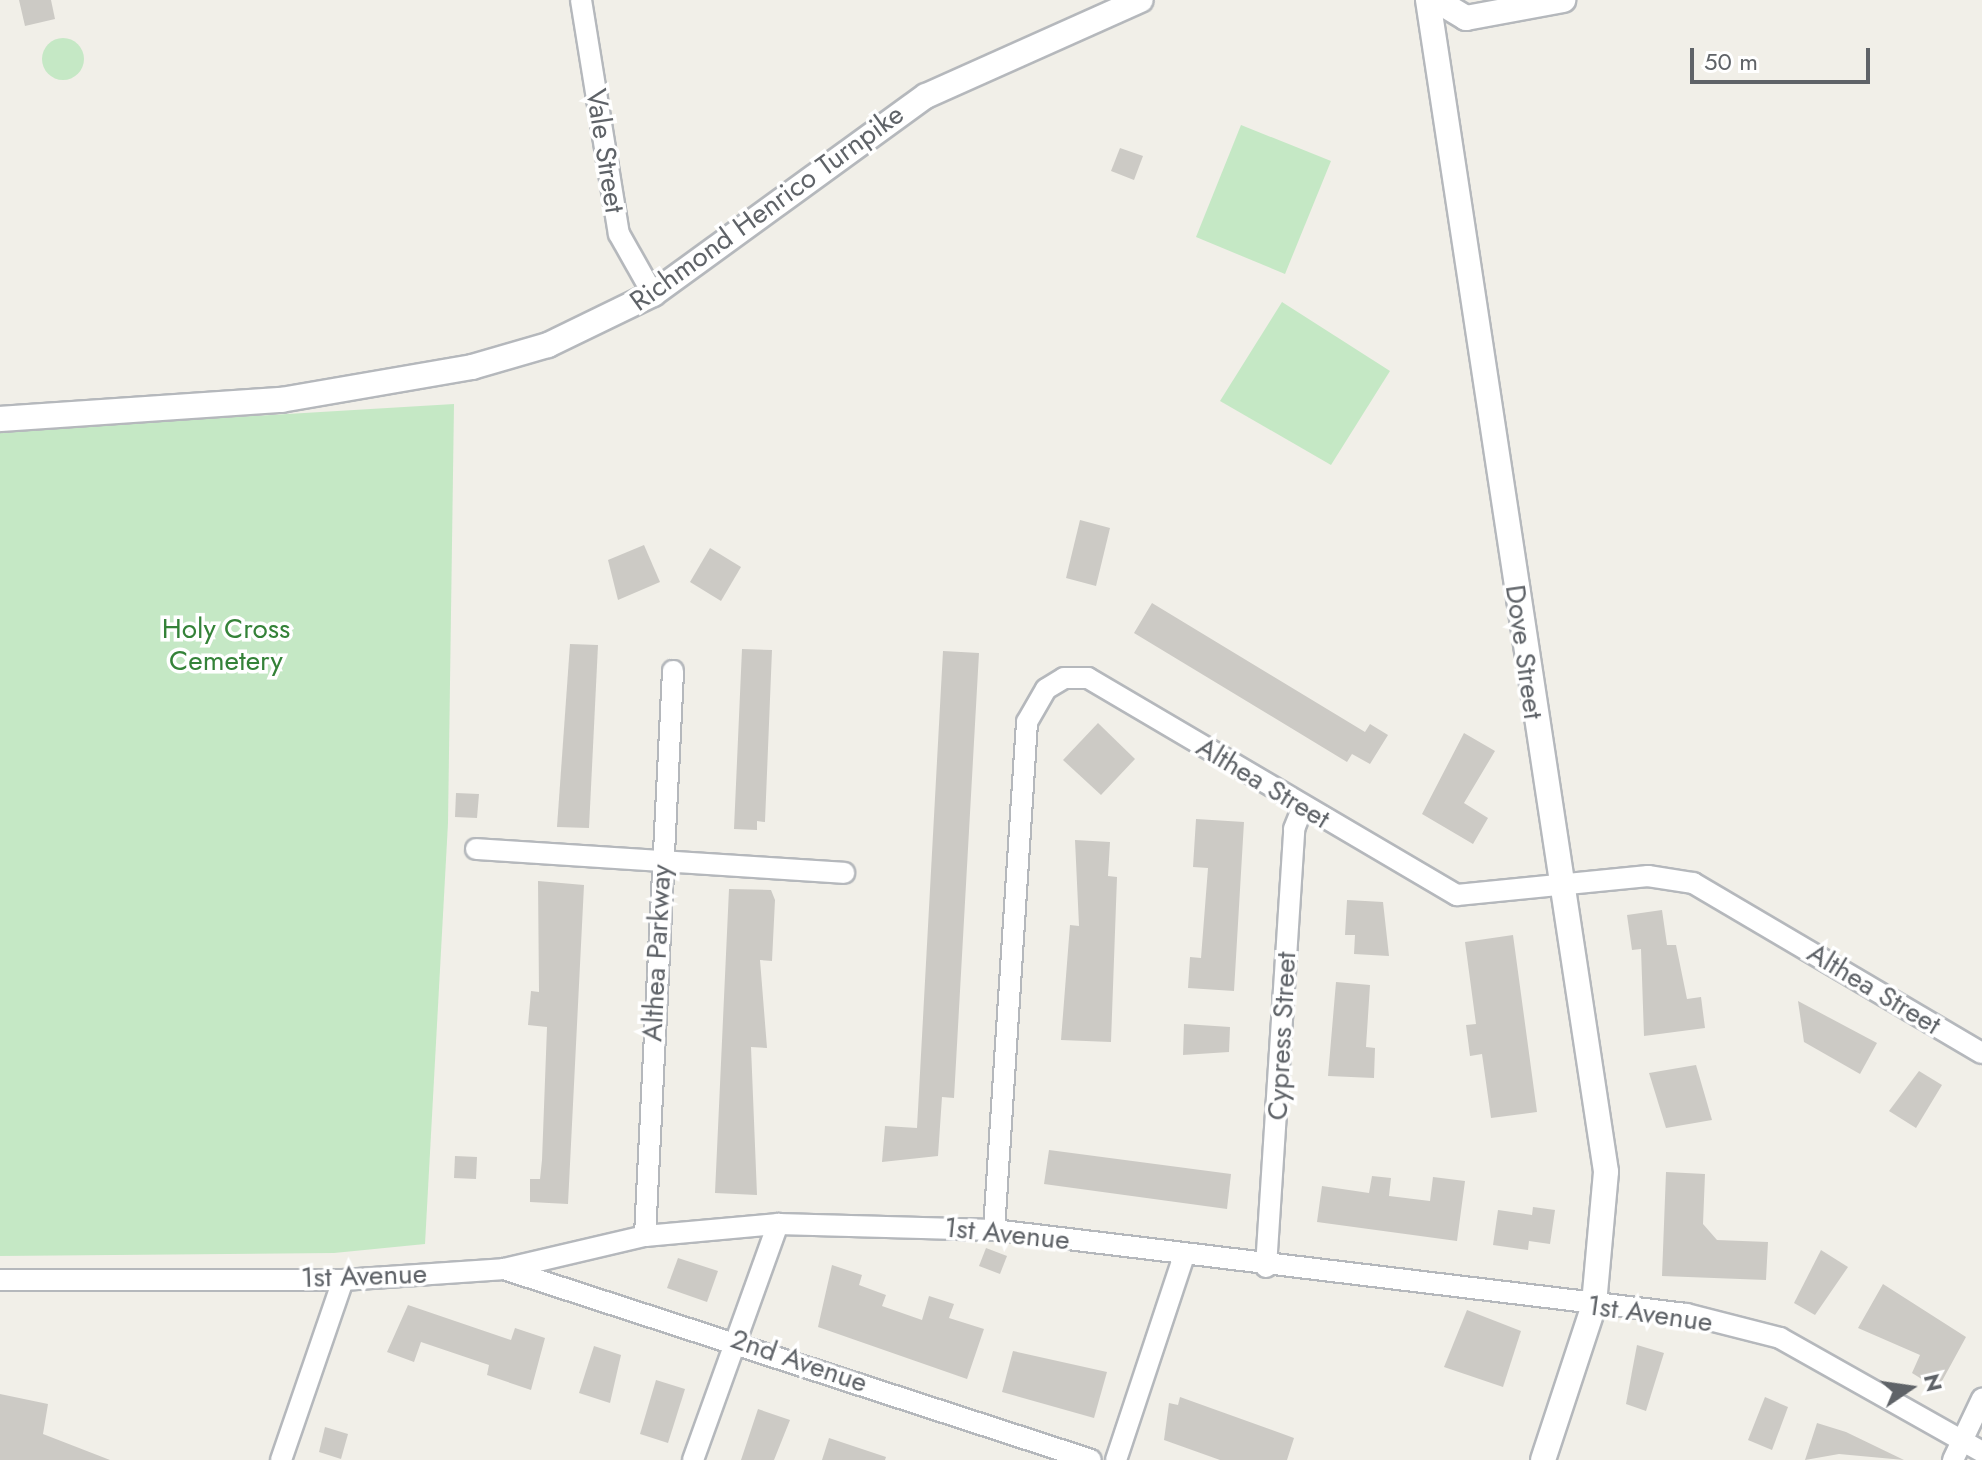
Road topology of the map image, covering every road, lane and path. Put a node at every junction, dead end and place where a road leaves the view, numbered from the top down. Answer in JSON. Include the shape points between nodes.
{"nodes":[{"id":1,"x":581,"y":0,"type":"edge"},
{"id":2,"x":1141,"y":0,"type":"edge"},
{"id":3,"x":1428,"y":0,"type":"edge"},
{"id":4,"x":1436,"y":0,"type":"edge"},
{"id":5,"x":1563,"y":0,"type":"edge"},
{"id":6,"x":653,"y":294,"type":"junction"},
{"id":7,"x":0,"y":419,"type":"edge"},
{"id":8,"x":673,"y":671,"type":"dead end"},
{"id":9,"x":1303,"y":807,"type":"junction"},
{"id":10,"x":476,"y":849,"type":"dead end"},
{"id":11,"x":662,"y":860,"type":"junction"},
{"id":12,"x":844,"y":873,"type":"dead end"},
{"id":13,"x":1560,"y":889,"type":"junction"},
{"id":14,"x":1982,"y":1053,"type":"edge"},
{"id":15,"x":778,"y":1224,"type":"junction"},
{"id":16,"x":994,"y":1230,"type":"junction"},
{"id":17,"x":645,"y":1236,"type":"junction"},
{"id":18,"x":1184,"y":1256,"type":"junction"},
{"id":19,"x":1266,"y":1267,"type":"junction"},
{"id":20,"x":504,"y":1269,"type":"junction"},
{"id":21,"x":0,"y":1280,"type":"edge"},
{"id":22,"x":343,"y":1280,"type":"junction"},
{"id":23,"x":1594,"y":1305,"type":"junction"},
{"id":24,"x":732,"y":1338,"type":"junction"},
{"id":25,"x":1982,"y":1399,"type":"edge"},
{"id":26,"x":1956,"y":1450,"type":"edge"},
{"id":27,"x":1982,"y":1452,"type":"edge"},
{"id":28,"x":281,"y":1460,"type":"edge"},
{"id":29,"x":693,"y":1460,"type":"edge"},
{"id":30,"x":1091,"y":1460,"type":"edge"},
{"id":31,"x":1116,"y":1460,"type":"edge"},
{"id":32,"x":1543,"y":1460,"type":"edge"}],
"edges":[{"from":1,"to":6,"type":"street","name":"Vale Street","via":[[619,234]]},
{"from":2,"to":6,"type":"street","name":"Richmond Henrico Turnpike","via":[[902,110]]},
{"from":3,"to":13,"type":"street","name":"Dove Street"},
{"from":4,"to":5,"type":"street","via":[[1466,18]]},
{"from":6,"to":7,"type":"street","name":"Richmond Henrico Turnpike","via":[[548,345],[398,381],[188,411]]},
{"from":8,"to":11,"type":"street","name":"Althea Parkway"},
{"from":9,"to":13,"type":"street","name":"Althea Street","via":[[1457,895]]},
{"from":9,"to":16,"type":"street","name":"Althea Street","via":[[1088,678],[1064,678],[1033,705]]},
{"from":9,"to":19,"type":"street","name":"Cypress Street","via":[[1294,829]]},
{"from":10,"to":11,"type":"street"},
{"from":11,"to":12,"type":"street"},
{"from":11,"to":17,"type":"street","name":"Althea Parkway"},
{"from":13,"to":14,"type":"street","name":"Althea Street","via":[[1648,876],[1693,883]]},
{"from":13,"to":23,"type":"street","name":"Dove Street","via":[[1606,1172]]},
{"from":15,"to":16,"type":"street","name":"1st Avenue"},
{"from":15,"to":17,"type":"street","name":"1st Avenue"},
{"from":15,"to":24,"type":"street"},
{"from":16,"to":18,"type":"street","name":"1st Avenue"},
{"from":17,"to":20,"type":"street","name":"1st Avenue"},
{"from":18,"to":19,"type":"street","name":"1st Avenue"},
{"from":18,"to":31,"type":"street"},
{"from":19,"to":23,"type":"street","name":"1st Avenue"},
{"from":20,"to":22,"type":"street","name":"1st Avenue"},
{"from":20,"to":24,"type":"street","name":"2nd Avenue"},
{"from":21,"to":22,"type":"street","name":"1st Avenue"},
{"from":22,"to":28,"type":"street"},
{"from":23,"to":26,"type":"street","name":"1st Avenue","via":[[1686,1314],[1780,1338]]},
{"from":23,"to":32,"type":"street","name":"Dove Street"},
{"from":24,"to":29,"type":"street"},
{"from":24,"to":30,"type":"street","name":"2nd Avenue"},
{"from":25,"to":26,"type":"street"},
{"from":26,"to":27,"type":"street","name":"1st Avenue"}]}
